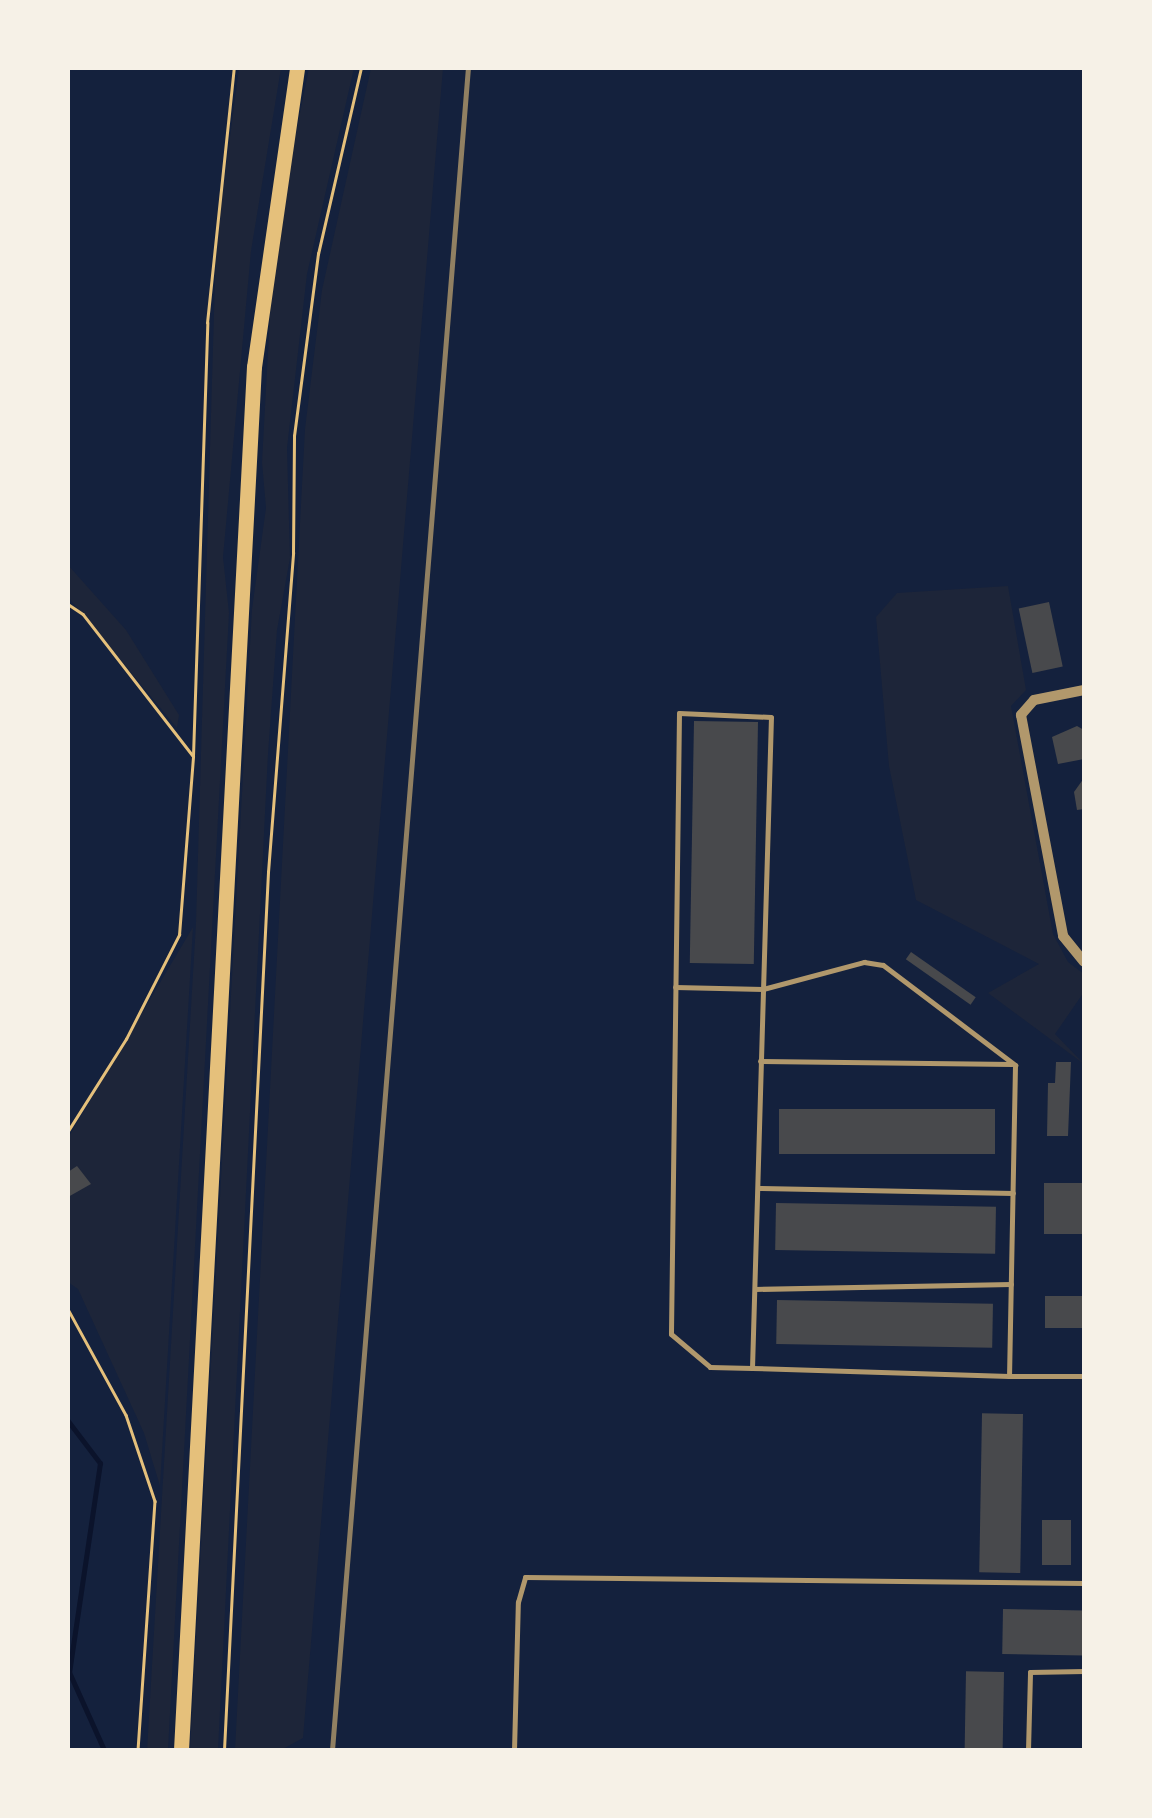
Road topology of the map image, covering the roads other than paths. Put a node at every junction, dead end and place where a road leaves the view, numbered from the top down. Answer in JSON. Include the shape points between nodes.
{"nodes":[{"id":1,"x":297,"y":68,"type":"edge"},
{"id":2,"x":1084,"y":690,"type":"edge"},
{"id":3,"x":1084,"y":962,"type":"edge"},
{"id":4,"x":674,"y":987,"type":"junction"},
{"id":5,"x":763,"y":989,"type":"junction"},
{"id":6,"x":760,"y":1061,"type":"junction"},
{"id":7,"x":1015,"y":1064,"type":"junction"},
{"id":8,"x":758,"y":1188,"type":"junction"},
{"id":9,"x":1013,"y":1193,"type":"junction"},
{"id":10,"x":1011,"y":1284,"type":"junction"},
{"id":11,"x":754,"y":1289,"type":"junction"},
{"id":12,"x":752,"y":1368,"type":"junction"},
{"id":13,"x":1009,"y":1376,"type":"junction"},
{"id":14,"x":1084,"y":1376,"type":"edge"},
{"id":15,"x":1084,"y":1583,"type":"edge"},
{"id":16,"x":1084,"y":1671,"type":"edge"},
{"id":17,"x":181,"y":1750,"type":"edge"},
{"id":18,"x":514,"y":1750,"type":"edge"},
{"id":19,"x":1028,"y":1750,"type":"edge"}],
"edges":[{"from":1,"to":17,"type":"highway","via":[[254,367]]},
{"from":2,"to":3,"type":"street","via":[[1022,706],[1063,936]]},
{"from":4,"to":5,"type":"lane"},
{"from":4,"to":5,"type":"lane","via":[[678,713],[770,717]]},
{"from":4,"to":12,"type":"lane","via":[[671,1334],[710,1366]]},
{"from":5,"to":6,"type":"lane"},
{"from":5,"to":7,"type":"lane","via":[[864,962],[883,965]]},
{"from":6,"to":7,"type":"lane"},
{"from":6,"to":8,"type":"lane"},
{"from":7,"to":9,"type":"lane"},
{"from":8,"to":9,"type":"lane"},
{"from":8,"to":11,"type":"lane"},
{"from":9,"to":10,"type":"lane"},
{"from":10,"to":11,"type":"lane"},
{"from":10,"to":13,"type":"lane"},
{"from":11,"to":12,"type":"lane"},
{"from":12,"to":13,"type":"lane"},
{"from":13,"to":14,"type":"lane"},
{"from":15,"to":18,"type":"lane","via":[[525,1576],[518,1602]]},
{"from":16,"to":19,"type":"lane","via":[[1030,1672]]}]}
